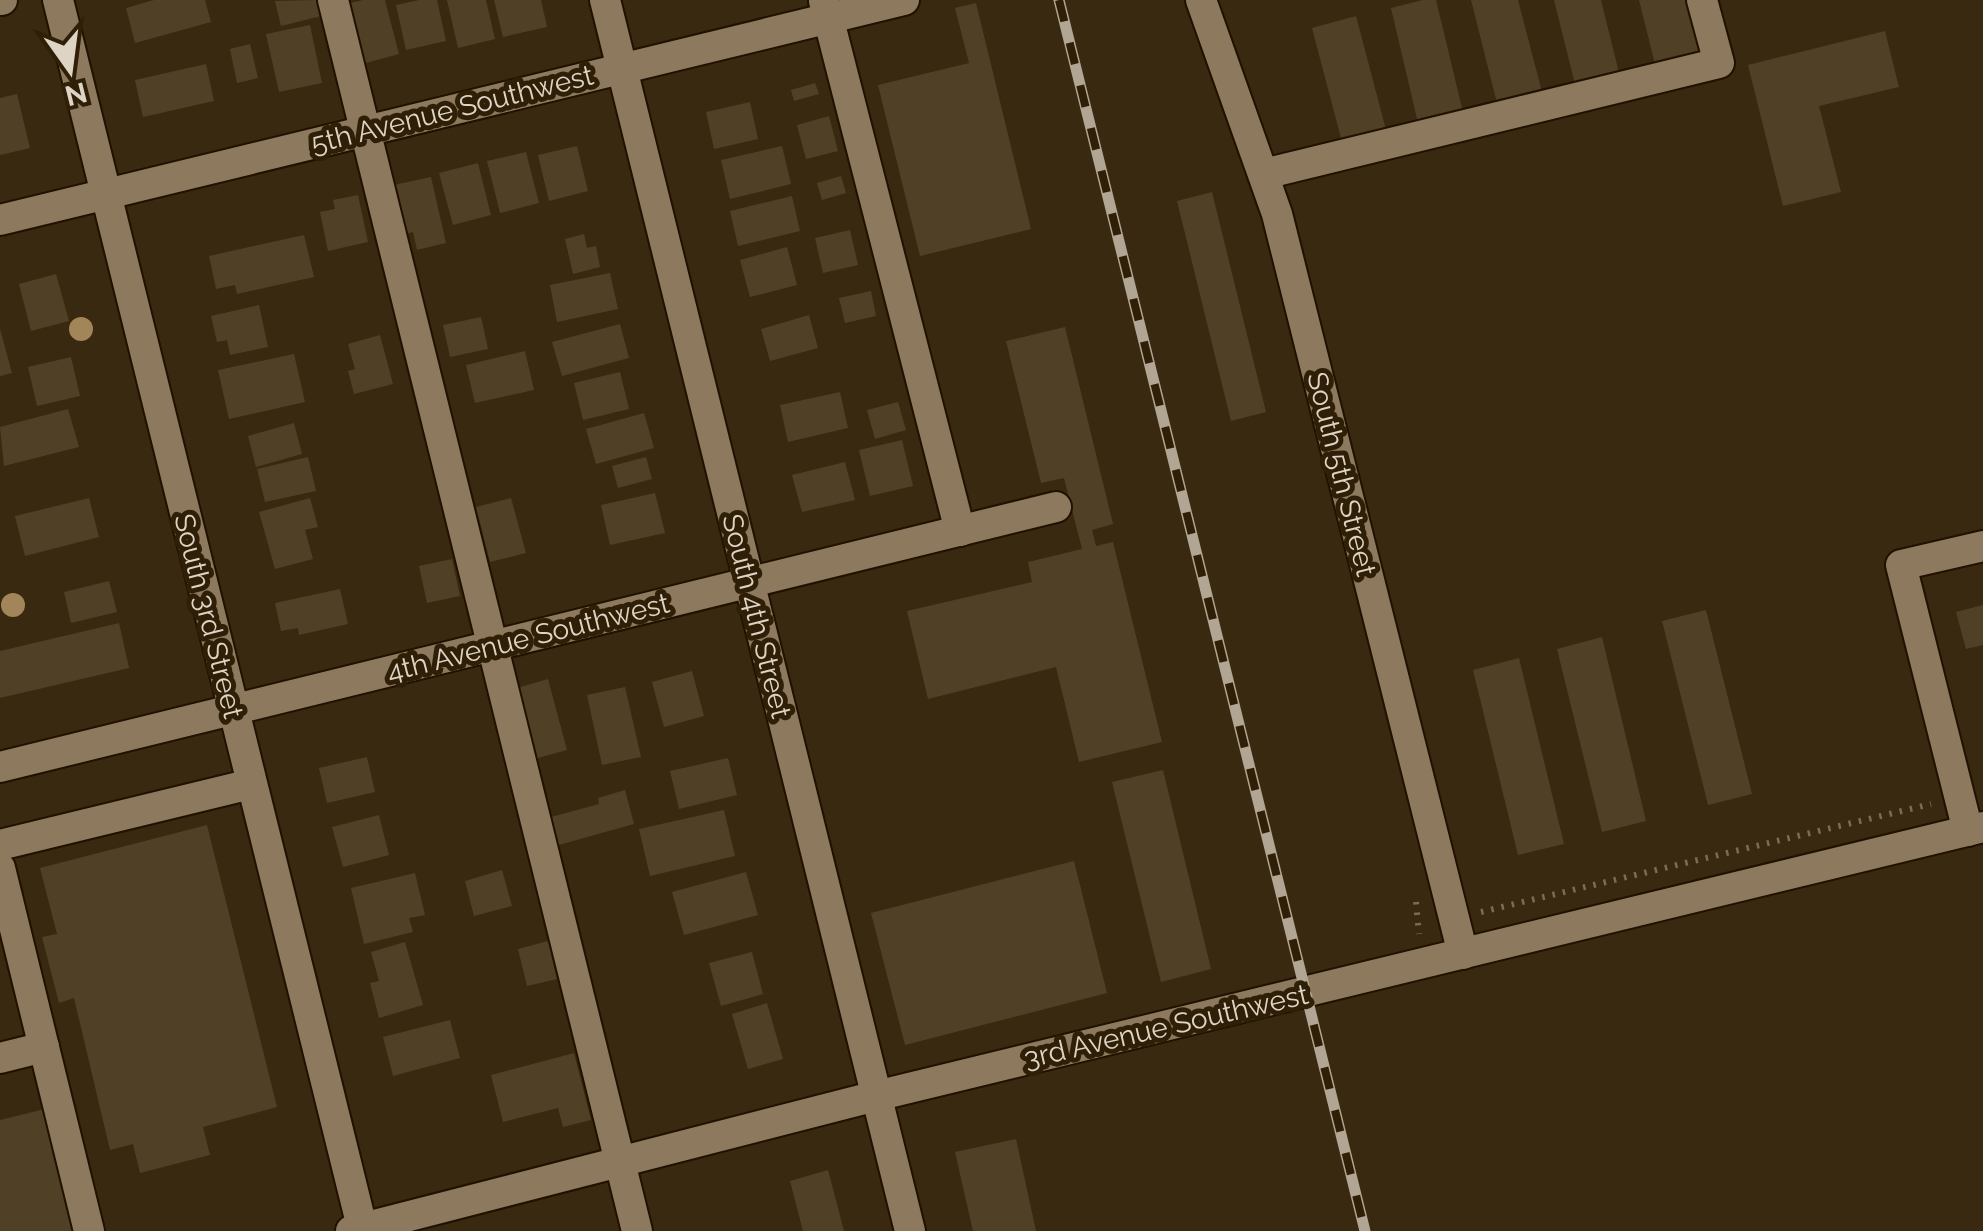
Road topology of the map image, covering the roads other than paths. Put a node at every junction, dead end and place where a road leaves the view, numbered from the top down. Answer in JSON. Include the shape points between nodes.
{"nodes":[{"id":1,"x":58,"y":0,"type":"edge"},
{"id":2,"x":333,"y":0,"type":"edge"},
{"id":3,"x":605,"y":0,"type":"edge"},
{"id":4,"x":904,"y":0,"type":"edge"},
{"id":5,"x":1201,"y":0,"type":"edge"},
{"id":6,"x":1702,"y":0,"type":"edge"},
{"id":7,"x":826,"y":9,"type":"edge"},
{"id":8,"x":622,"y":67,"type":"junction"},
{"id":9,"x":368,"y":130,"type":"junction"},
{"id":10,"x":1264,"y":174,"type":"junction"},
{"id":11,"x":107,"y":195,"type":"junction"},
{"id":12,"x":0,"y":220,"type":"edge"},
{"id":13,"x":1056,"y":508,"type":"dead end"},
{"id":14,"x":960,"y":531,"type":"junction"},
{"id":15,"x":1983,"y":546,"type":"edge"},
{"id":16,"x":748,"y":582,"type":"junction"},
{"id":17,"x":491,"y":646,"type":"junction"},
{"id":18,"x":232,"y":710,"type":"junction"},
{"id":19,"x":0,"y":767,"type":"edge"},
{"id":20,"x":251,"y":784,"type":"junction"},
{"id":21,"x":1975,"y":829,"type":"edge"},
{"id":22,"x":0,"y":846,"type":"edge"},
{"id":23,"x":0,"y":868,"type":"edge"},
{"id":24,"x":8,"y":937,"type":"edge"},
{"id":25,"x":1463,"y":954,"type":"junction"},
{"id":26,"x":44,"y":1047,"type":"junction"},
{"id":27,"x":0,"y":1058,"type":"edge"},
{"id":28,"x":876,"y":1096,"type":"junction"},
{"id":29,"x":618,"y":1161,"type":"junction"},
{"id":30,"x":359,"y":1230,"type":"edge"},
{"id":31,"x":89,"y":1231,"type":"edge"},
{"id":32,"x":636,"y":1231,"type":"edge"},
{"id":33,"x":910,"y":1231,"type":"edge"}],
"edges":[{"from":1,"to":11,"type":"street","name":"South 3rd Street"},
{"from":2,"to":9,"type":"street"},
{"from":3,"to":8,"type":"street","name":"South 4th Street"},
{"from":4,"to":7,"type":"street","name":"5th Avenue Southwest"},
{"from":5,"to":10,"type":"street","name":"South 5th Street"},
{"from":6,"to":10,"type":"street","via":[[1719,63]]},
{"from":7,"to":8,"type":"street","name":"5th Avenue Southwest"},
{"from":7,"to":14,"type":"street"},
{"from":8,"to":9,"type":"street","name":"5th Avenue Southwest"},
{"from":8,"to":16,"type":"street","name":"South 4th Street"},
{"from":9,"to":11,"type":"street","name":"5th Avenue Southwest"},
{"from":9,"to":17,"type":"street"},
{"from":10,"to":25,"type":"street","name":"South 5th Street"},
{"from":11,"to":12,"type":"street","name":"5th Avenue Southwest"},
{"from":11,"to":18,"type":"street","name":"South 3rd Street"},
{"from":13,"to":14,"type":"street","name":"4th Avenue Southwest"},
{"from":14,"to":16,"type":"street","name":"4th Avenue Southwest"},
{"from":15,"to":21,"type":"street","via":[[1900,565],[1959,797]]},
{"from":16,"to":17,"type":"street","name":"4th Avenue Southwest"},
{"from":16,"to":28,"type":"street","name":"South 4th Street"},
{"from":17,"to":18,"type":"street","name":"4th Avenue Southwest"},
{"from":17,"to":29,"type":"street"},
{"from":18,"to":19,"type":"street","name":"4th Avenue Southwest"},
{"from":18,"to":20,"type":"street","name":"South 3rd Street"},
{"from":20,"to":22,"type":"street"},
{"from":20,"to":30,"type":"street","name":"South 3rd Street"},
{"from":21,"to":25,"type":"street","name":"3rd Avenue Southwest"},
{"from":23,"to":24,"type":"street"},
{"from":24,"to":26,"type":"street"},
{"from":25,"to":28,"type":"street","name":"3rd Avenue Southwest"},
{"from":26,"to":27,"type":"street"},
{"from":26,"to":31,"type":"street"},
{"from":28,"to":29,"type":"street","name":"3rd Avenue Southwest"},
{"from":28,"to":33,"type":"street","name":"South 4th Street"},
{"from":29,"to":30,"type":"street","name":"3rd Avenue Southwest"},
{"from":29,"to":32,"type":"street"}]}
